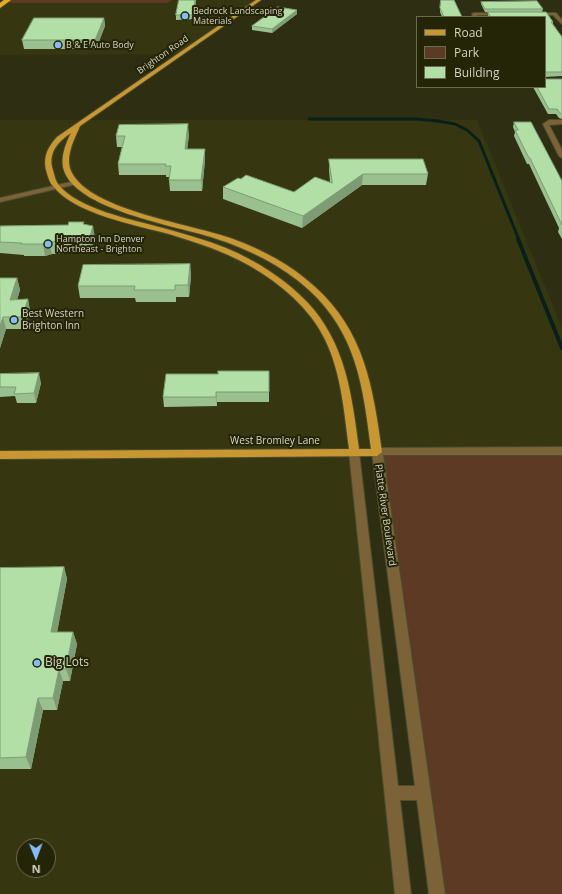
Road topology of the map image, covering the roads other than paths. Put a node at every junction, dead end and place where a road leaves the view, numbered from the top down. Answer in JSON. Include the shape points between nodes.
{"nodes":[{"id":1,"x":8,"y":0,"type":"edge"},
{"id":2,"x":259,"y":0,"type":"edge"},
{"id":3,"x":0,"y":6,"type":"edge"},
{"id":4,"x":508,"y":14,"type":"edge"},
{"id":5,"x":532,"y":14,"type":"edge"},
{"id":6,"x":475,"y":16,"type":"edge"},
{"id":7,"x":562,"y":23,"type":"edge"},
{"id":8,"x":562,"y":122,"type":"edge"},
{"id":9,"x":77,"y":126,"type":"junction"},
{"id":10,"x":562,"y":156,"type":"edge"},
{"id":11,"x":75,"y":183,"type":"junction"},
{"id":12,"x":56,"y":187,"type":"junction"},
{"id":13,"x":0,"y":200,"type":"edge"},
{"id":14,"x":176,"y":224,"type":"junction"},
{"id":15,"x":191,"y":228,"type":"junction"},
{"id":16,"x":167,"y":232,"type":"junction"},
{"id":17,"x":182,"y":236,"type":"junction"},
{"id":18,"x":562,"y":450,"type":"edge"},
{"id":19,"x":354,"y":452,"type":"junction"},
{"id":20,"x":377,"y":452,"type":"junction"},
{"id":21,"x":0,"y":455,"type":"edge"},
{"id":22,"x":392,"y":793,"type":"junction"},
{"id":23,"x":423,"y":793,"type":"junction"},
{"id":24,"x":403,"y":894,"type":"edge"},
{"id":25,"x":437,"y":894,"type":"edge"}],
"edges":[{"from":1,"to":3,"type":"highway"},
{"from":2,"to":9,"type":"main road","name":"Brighton Road"},
{"from":4,"to":6,"type":"street","via":[[474,14]]},
{"from":5,"to":7,"type":"street","via":[[554,14]]},
{"from":8,"to":10,"type":"street","via":[[546,124]]},
{"from":9,"to":11,"type":"main road","via":[[66,152],[68,172]]},
{"from":9,"to":12,"type":"main road","name":"Brighton Road","via":[[59,138],[50,149],[48,166]]},
{"from":11,"to":12,"type":"street"},
{"from":11,"to":14,"type":"main road","name":"Platte River Boulevard","via":[[112,207]]},
{"from":12,"to":13,"type":"street"},
{"from":12,"to":16,"type":"main road","via":[[83,205],[102,213]]},
{"from":14,"to":15,"type":"main road","name":"Platte River Boulevard"},
{"from":14,"to":16,"type":"street"},
{"from":15,"to":17,"type":"street"},
{"from":15,"to":20,"type":"main road","name":"Platte River Boulevard","via":[[270,258],[299,277],[331,308],[351,338],[361,360]]},
{"from":16,"to":17,"type":"main road"},
{"from":17,"to":19,"type":"main road","via":[[231,253],[267,272],[314,314],[330,339],[340,364]]},
{"from":18,"to":20,"type":"street","name":"West Bromley Lane"},
{"from":19,"to":20,"type":"main road","name":"West Bromley Lane"},
{"from":19,"to":21,"type":"main road","name":"West Bromley Lane"},
{"from":19,"to":22,"type":"street"},
{"from":20,"to":23,"type":"street","name":"Platte River Boulevard"},
{"from":22,"to":23,"type":"street"},
{"from":22,"to":24,"type":"street"},
{"from":23,"to":25,"type":"street","name":"Platte River Boulevard"}]}
